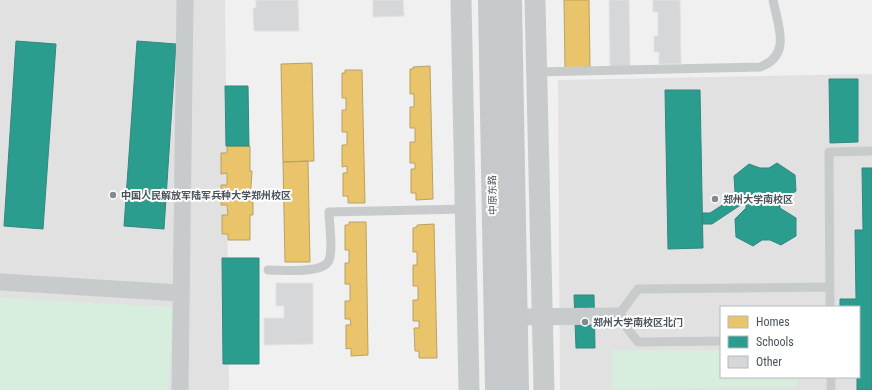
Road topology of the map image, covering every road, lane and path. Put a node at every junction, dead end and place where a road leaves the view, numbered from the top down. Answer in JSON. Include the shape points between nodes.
{"nodes":[{"id":1,"x":185,"y":0,"type":"edge"},
{"id":2,"x":461,"y":0,"type":"edge"},
{"id":3,"x":489,"y":0,"type":"edge"},
{"id":4,"x":511,"y":0,"type":"edge"},
{"id":5,"x":535,"y":0,"type":"edge"},
{"id":6,"x":773,"y":0,"type":"edge"},
{"id":7,"x":536,"y":72,"type":"junction"},
{"id":8,"x":872,"y":151,"type":"edge"},
{"id":9,"x":465,"y":209,"type":"junction"},
{"id":10,"x":268,"y":270,"type":"dead end"},
{"id":11,"x":0,"y":282,"type":"edge"},
{"id":12,"x":830,"y":287,"type":"junction"},
{"id":13,"x":181,"y":294,"type":"junction"},
{"id":14,"x":830,"y":306,"type":"edge"},
{"id":15,"x":543,"y":316,"type":"junction"},
{"id":16,"x":618,"y":316,"type":"junction"},
{"id":17,"x":516,"y":317,"type":"junction"},
{"id":18,"x":720,"y":341,"type":"edge"},
{"id":19,"x":831,"y":378,"type":"edge"},
{"id":20,"x":180,"y":390,"type":"edge"},
{"id":21,"x":470,"y":390,"type":"edge"},
{"id":22,"x":496,"y":390,"type":"edge"},
{"id":23,"x":518,"y":390,"type":"edge"},
{"id":24,"x":544,"y":390,"type":"edge"},
{"id":25,"x":831,"y":390,"type":"edge"}],
"edges":[{"from":1,"to":13,"type":"street"},
{"from":2,"to":9,"type":"street"},
{"from":3,"to":22,"type":"main road","name":"中原东路"},
{"from":4,"to":17,"type":"main road"},
{"from":5,"to":7,"type":"street"},
{"from":6,"to":7,"type":"lane","via":[[781,39],[778,56],[760,67]]},
{"from":7,"to":15,"type":"street"},
{"from":8,"to":12,"type":"lane","via":[[829,152]]},
{"from":9,"to":10,"type":"lane","via":[[329,212],[330,254],[322,267]]},
{"from":9,"to":21,"type":"street"},
{"from":11,"to":13,"type":"street"},
{"from":12,"to":14,"type":"lane"},
{"from":12,"to":16,"type":"lane","via":[[638,289]]},
{"from":13,"to":20,"type":"street"},
{"from":15,"to":16,"type":"street"},
{"from":15,"to":17,"type":"street"},
{"from":15,"to":24,"type":"street"},
{"from":16,"to":18,"type":"lane","via":[[638,342]]},
{"from":17,"to":23,"type":"main road"},
{"from":19,"to":25,"type":"lane"}]}
